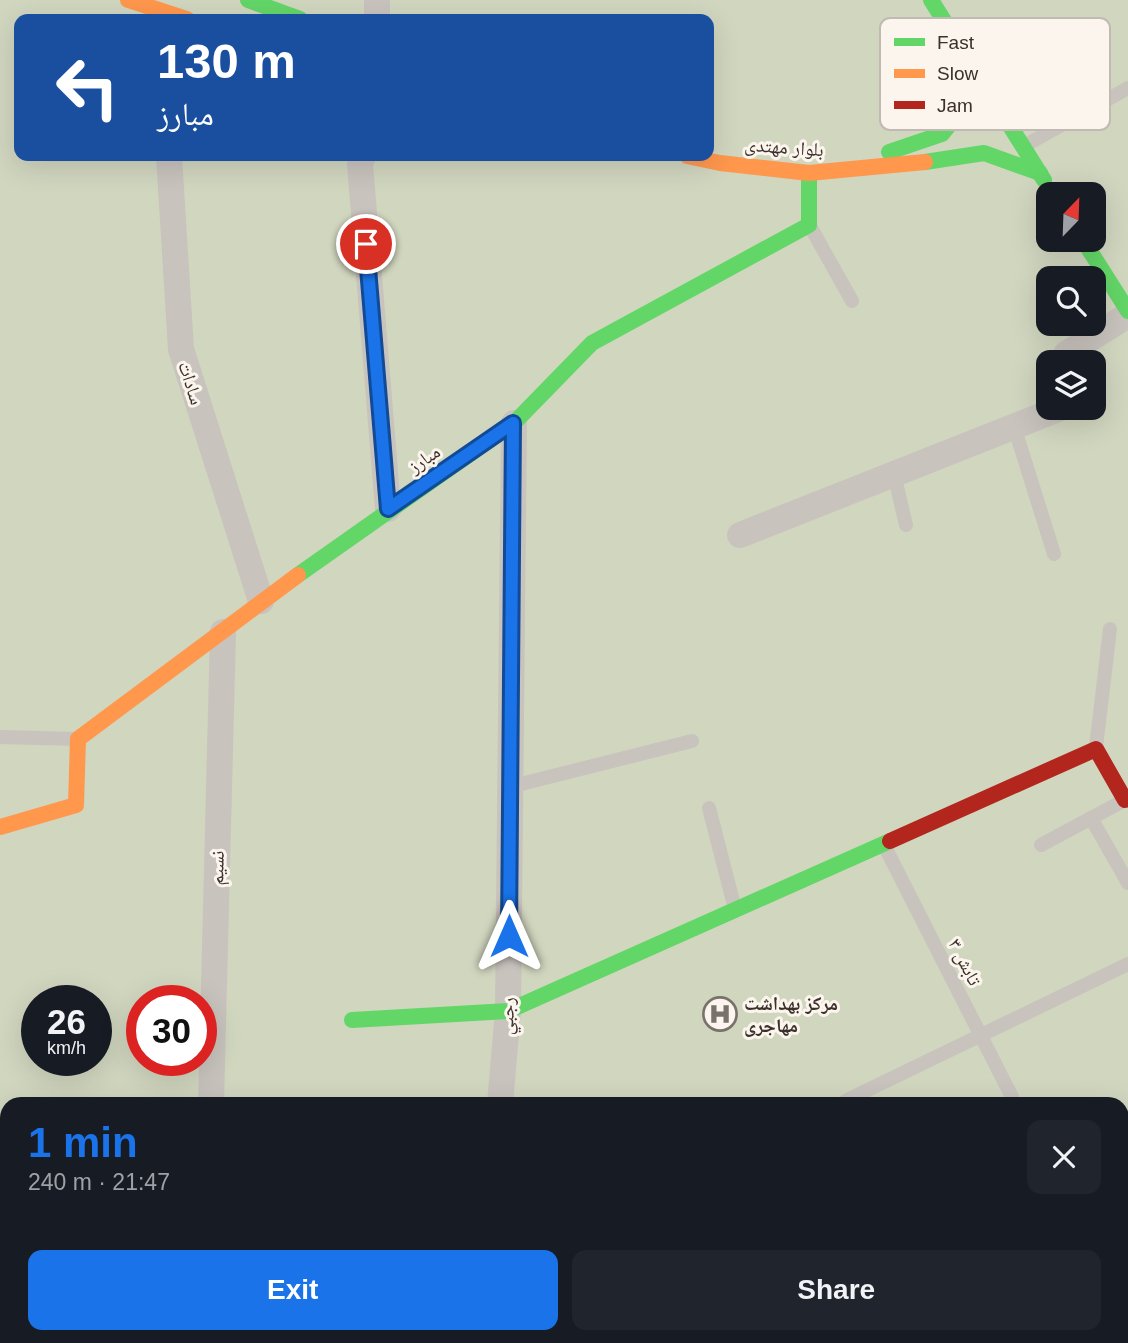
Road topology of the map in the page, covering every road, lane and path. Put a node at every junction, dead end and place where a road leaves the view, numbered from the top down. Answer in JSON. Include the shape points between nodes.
{"nodes":[{"id":1,"x":128,"y":0,"type":"edge"},
{"id":2,"x":248,"y":0,"type":"edge"},
{"id":3,"x":931,"y":0,"type":"edge"},
{"id":4,"x":161,"y":10,"type":"edge"},
{"id":5,"x":286,"y":14,"type":"edge"},
{"id":6,"x":943,"y":18,"type":"edge"},
{"id":7,"x":1128,"y":88,"type":"edge"},
{"id":8,"x":1110,"y":98,"type":"edge"},
{"id":9,"x":945,"y":130,"type":"edge"},
{"id":10,"x":1013,"y":130,"type":"edge"},
{"id":11,"x":1053,"y":130,"type":"edge"},
{"id":12,"x":1023,"y":147,"type":"junction"},
{"id":13,"x":169,"y":161,"type":"edge"},
{"id":14,"x":361,"y":161,"type":"edge"},
{"id":15,"x":711,"y":161,"type":"edge"},
{"id":16,"x":836,"y":170,"type":"junction"},
{"id":17,"x":808,"y":173,"type":"junction"},
{"id":18,"x":1040,"y":173,"type":"junction"},
{"id":19,"x":1046,"y":182,"type":"edge"},
{"id":20,"x":809,"y":225,"type":"junction"},
{"id":21,"x":1090,"y":252,"type":"edge"},
{"id":22,"x":852,"y":301,"type":"dead end"},
{"id":23,"x":1128,"y":313,"type":"edge"},
{"id":24,"x":1072,"y":350,"type":"edge"},
{"id":25,"x":1036,"y":418,"type":"edge"},
{"id":26,"x":513,"y":423,"type":"junction"},
{"id":27,"x":1014,"y":426,"type":"junction"},
{"id":28,"x":894,"y":474,"type":"junction"},
{"id":29,"x":388,"y":509,"type":"junction"},
{"id":30,"x":906,"y":524,"type":"dead end"},
{"id":31,"x":740,"y":535,"type":"dead end"},
{"id":32,"x":1054,"y":554,"type":"dead end"},
{"id":33,"x":261,"y":601,"type":"junction"},
{"id":34,"x":1110,"y":629,"type":"dead end"},
{"id":35,"x":223,"y":632,"type":"junction"},
{"id":36,"x":0,"y":737,"type":"edge"},
{"id":37,"x":78,"y":739,"type":"junction"},
{"id":38,"x":692,"y":741,"type":"dead end"},
{"id":39,"x":1096,"y":749,"type":"junction"},
{"id":40,"x":509,"y":787,"type":"junction"},
{"id":41,"x":1127,"y":799,"type":"edge"},
{"id":42,"x":709,"y":808,"type":"dead end"},
{"id":43,"x":1091,"y":818,"type":"junction"},
{"id":44,"x":0,"y":827,"type":"edge"},
{"id":45,"x":884,"y":844,"type":"junction"},
{"id":46,"x":1041,"y":845,"type":"dead end"},
{"id":47,"x":1128,"y":883,"type":"edge"},
{"id":48,"x":735,"y":910,"type":"junction"},
{"id":49,"x":1128,"y":964,"type":"edge"},
{"id":50,"x":508,"y":1011,"type":"junction"},
{"id":51,"x":352,"y":1020,"type":"dead end"},
{"id":52,"x":981,"y":1037,"type":"junction"},
{"id":53,"x":211,"y":1097,"type":"edge"},
{"id":54,"x":501,"y":1097,"type":"edge"},
{"id":55,"x":854,"y":1097,"type":"edge"},
{"id":56,"x":1012,"y":1097,"type":"dead end"}],
"edges":[{"from":1,"to":4,"type":"street"},
{"from":2,"to":5,"type":"street"},
{"from":3,"to":6,"type":"street"},
{"from":7,"to":8,"type":"lane"},
{"from":9,"to":16,"type":"street"},
{"from":10,"to":12,"type":"street"},
{"from":11,"to":12,"type":"lane"},
{"from":12,"to":18,"type":"street"},
{"from":13,"to":33,"type":"street","name":"سادات","via":[[181,349]]},
{"from":14,"to":29,"type":"street"},
{"from":15,"to":17,"type":"street","name":"بلوار مهتدی"},
{"from":16,"to":17,"type":"street","name":"بلوار مهتدی"},
{"from":16,"to":18,"type":"street","via":[[939,162],[984,153]]},
{"from":17,"to":20,"type":"street"},
{"from":18,"to":19,"type":"street"},
{"from":20,"to":22,"type":"lane"},
{"from":20,"to":26,"type":"street","name":"مبارز","via":[[592,343]]},
{"from":21,"to":23,"type":"street"},
{"from":23,"to":24,"type":"street"},
{"from":25,"to":27,"type":"street"},
{"from":26,"to":29,"type":"street","name":"مبارز"},
{"from":26,"to":40,"type":"street","name":"رجبي"},
{"from":27,"to":28,"type":"street"},
{"from":27,"to":32,"type":"lane"},
{"from":28,"to":30,"type":"lane"},
{"from":28,"to":31,"type":"street"},
{"from":29,"to":33,"type":"street","name":"مبارز"},
{"from":33,"to":35,"type":"street","name":"مبارز"},
{"from":34,"to":39,"type":"lane"},
{"from":35,"to":37,"type":"street","name":"مبارز"},
{"from":35,"to":53,"type":"street","name":"نسيم"},
{"from":36,"to":37,"type":"lane"},
{"from":37,"to":44,"type":"street","via":[[76,805]]},
{"from":38,"to":40,"type":"lane"},
{"from":39,"to":41,"type":"street"},
{"from":39,"to":45,"type":"street"},
{"from":40,"to":50,"type":"street","name":"رجبي"},
{"from":41,"to":43,"type":"lane"},
{"from":42,"to":48,"type":"lane"},
{"from":43,"to":46,"type":"lane"},
{"from":43,"to":47,"type":"lane"},
{"from":45,"to":48,"type":"street"},
{"from":45,"to":52,"type":"lane","name":"تابش ۳"},
{"from":48,"to":50,"type":"street"},
{"from":49,"to":52,"type":"lane"},
{"from":50,"to":51,"type":"street"},
{"from":50,"to":54,"type":"street","name":"رجبي"},
{"from":52,"to":55,"type":"lane"},
{"from":52,"to":56,"type":"lane","name":"تابش ۳"}]}
